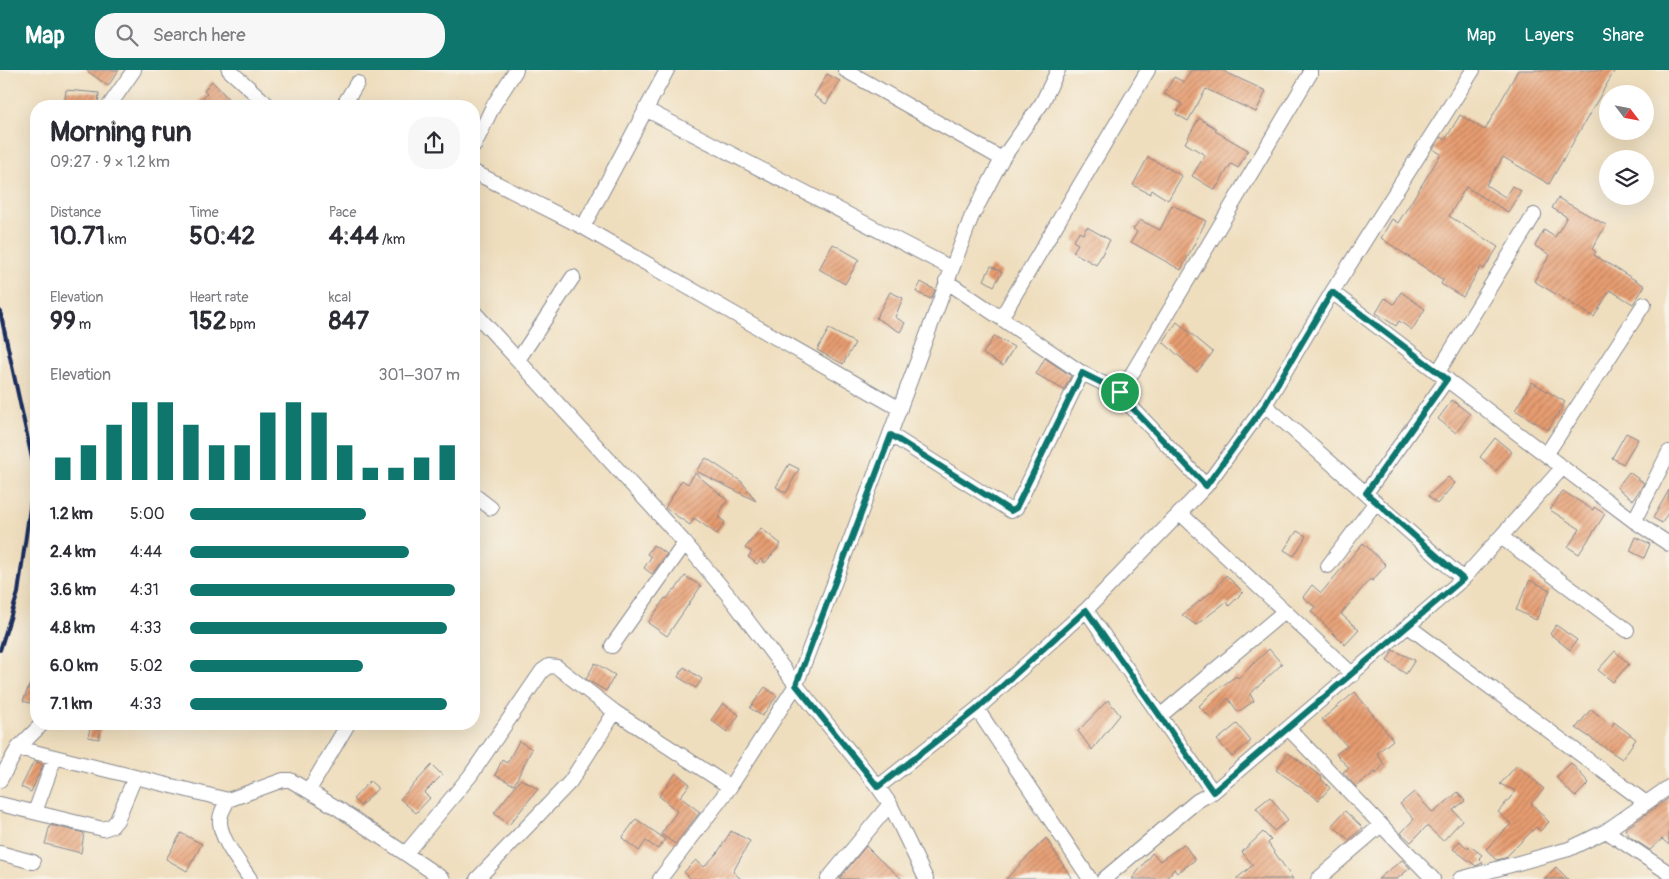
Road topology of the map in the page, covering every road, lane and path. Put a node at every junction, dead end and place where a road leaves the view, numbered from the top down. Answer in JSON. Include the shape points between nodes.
{"nodes":[{"id":1,"x":134,"y":70,"type":"edge"},
{"id":2,"x":229,"y":70,"type":"edge"},
{"id":3,"x":516,"y":70,"type":"edge"},
{"id":4,"x":667,"y":70,"type":"edge"},
{"id":5,"x":845,"y":70,"type":"edge"},
{"id":6,"x":1058,"y":70,"type":"edge"},
{"id":7,"x":1148,"y":70,"type":"edge"},
{"id":8,"x":1310,"y":70,"type":"edge"},
{"id":9,"x":1473,"y":70,"type":"edge"},
{"id":10,"x":357,"y":83,"type":"dead end"},
{"id":11,"x":112,"y":100,"type":"edge"},
{"id":12,"x":262,"y":100,"type":"edge"},
{"id":13,"x":347,"y":100,"type":"edge"},
{"id":14,"x":645,"y":109,"type":"junction"},
{"id":15,"x":480,"y":133,"type":"edge"},
{"id":16,"x":1002,"y":159,"type":"junction"},
{"id":17,"x":480,"y":175,"type":"edge"},
{"id":18,"x":1534,"y":215,"type":"dead end"},
{"id":19,"x":583,"y":227,"type":"junction"},
{"id":20,"x":951,"y":268,"type":"junction"},
{"id":21,"x":573,"y":278,"type":"dead end"},
{"id":22,"x":946,"y":281,"type":"junction"},
{"id":23,"x":1332,"y":292,"type":"junction"},
{"id":24,"x":1644,"y":304,"type":"dead end"},
{"id":25,"x":1001,"y":318,"type":"junction"},
{"id":26,"x":480,"y":319,"type":"edge"},
{"id":27,"x":518,"y":360,"type":"junction"},
{"id":28,"x":1082,"y":373,"type":"junction"},
{"id":29,"x":1442,"y":376,"type":"junction"},
{"id":30,"x":1120,"y":392,"type":"junction"},
{"id":31,"x":1265,"y":405,"type":"junction"},
{"id":32,"x":900,"y":409,"type":"junction"},
{"id":33,"x":891,"y":435,"type":"junction"},
{"id":34,"x":1669,"y":452,"type":"edge"},
{"id":35,"x":1546,"y":456,"type":"junction"},
{"id":36,"x":1563,"y":467,"type":"junction"},
{"id":37,"x":1206,"y":486,"type":"junction"},
{"id":38,"x":1371,"y":498,"type":"junction"},
{"id":39,"x":480,"y":500,"type":"edge"},
{"id":40,"x":491,"y":508,"type":"dead end"},
{"id":41,"x":1181,"y":514,"type":"junction"},
{"id":42,"x":1634,"y":521,"type":"junction"},
{"id":43,"x":1501,"y":537,"type":"junction"},
{"id":44,"x":685,"y":543,"type":"junction"},
{"id":45,"x":1669,"y":544,"type":"edge"},
{"id":46,"x":1328,"y":566,"type":"dead end"},
{"id":47,"x":1463,"y":579,"type":"junction"},
{"id":48,"x":1086,"y":610,"type":"junction"},
{"id":49,"x":1285,"y":611,"type":"junction"},
{"id":50,"x":1408,"y":626,"type":"junction"},
{"id":51,"x":1626,"y":630,"type":"dead end"},
{"id":52,"x":612,"y":646,"type":"dead end"},
{"id":53,"x":1353,"y":675,"type":"junction"},
{"id":54,"x":796,"y":685,"type":"junction"},
{"id":55,"x":977,"y":709,"type":"junction"},
{"id":56,"x":615,"y":712,"type":"junction"},
{"id":57,"x":1160,"y":716,"type":"junction"},
{"id":58,"x":1288,"y":728,"type":"junction"},
{"id":59,"x":36,"y":730,"type":"edge"},
{"id":60,"x":344,"y":730,"type":"edge"},
{"id":61,"x":18,"y":748,"type":"junction"},
{"id":62,"x":55,"y":757,"type":"junction"},
{"id":63,"x":135,"y":777,"type":"junction"},
{"id":64,"x":0,"y":780,"type":"edge"},
{"id":65,"x":730,"y":787,"type":"junction"},
{"id":66,"x":878,"y":787,"type":"junction"},
{"id":67,"x":1669,"y":787,"type":"edge"},
{"id":68,"x":309,"y":790,"type":"junction"},
{"id":69,"x":1213,"y":792,"type":"junction"},
{"id":70,"x":228,"y":800,"type":"junction"},
{"id":71,"x":1646,"y":803,"type":"junction"},
{"id":72,"x":0,"y":804,"type":"edge"},
{"id":73,"x":890,"y":804,"type":"junction"},
{"id":74,"x":35,"y":812,"type":"junction"},
{"id":75,"x":1381,"y":825,"type":"junction"},
{"id":76,"x":1606,"y":831,"type":"junction"},
{"id":77,"x":0,"y":853,"type":"edge"},
{"id":78,"x":406,"y":853,"type":"junction"},
{"id":79,"x":33,"y":862,"type":"dead end"},
{"id":80,"x":1669,"y":873,"type":"edge"},
{"id":81,"x":250,"y":879,"type":"edge"},
{"id":82,"x":443,"y":879,"type":"edge"},
{"id":83,"x":477,"y":879,"type":"edge"},
{"id":84,"x":660,"y":879,"type":"edge"},
{"id":85,"x":828,"y":879,"type":"edge"},
{"id":86,"x":926,"y":879,"type":"edge"},
{"id":87,"x":1090,"y":879,"type":"edge"},
{"id":88,"x":1104,"y":879,"type":"edge"},
{"id":89,"x":1318,"y":879,"type":"edge"},
{"id":90,"x":1433,"y":879,"type":"edge"},
{"id":91,"x":1460,"y":879,"type":"edge"}],
"edges":[{"from":1,"to":11,"type":"street"},
{"from":2,"to":12,"type":"street"},
{"from":3,"to":15,"type":"street"},
{"from":4,"to":14,"type":"street"},
{"from":5,"to":16,"type":"street"},
{"from":6,"to":16,"type":"street","via":[[1042,103]]},
{"from":7,"to":25,"type":"street"},
{"from":8,"to":30,"type":"street"},
{"from":9,"to":23,"type":"street"},
{"from":10,"to":13,"type":"street"},
{"from":14,"to":19,"type":"street"},
{"from":14,"to":20,"type":"street"},
{"from":16,"to":20,"type":"street","via":[[971,218]]},
{"from":17,"to":19,"type":"street"},
{"from":18,"to":29,"type":"street"},
{"from":19,"to":32,"type":"street"},
{"from":20,"to":22,"type":"street"},
{"from":21,"to":27,"type":"street"},
{"from":22,"to":25,"type":"street"},
{"from":22,"to":32,"type":"street"},
{"from":23,"to":29,"type":"street"},
{"from":23,"to":31,"type":"street"},
{"from":24,"to":35,"type":"street"},
{"from":25,"to":28,"type":"street"},
{"from":26,"to":27,"type":"street"},
{"from":27,"to":44,"type":"street"},
{"from":28,"to":30,"type":"street"},
{"from":28,"to":33,"type":"street","via":[[1016,508],[1011,511]]},
{"from":29,"to":35,"type":"street"},
{"from":29,"to":38,"type":"street"},
{"from":30,"to":37,"type":"street"},
{"from":31,"to":37,"type":"street"},
{"from":31,"to":38,"type":"street"},
{"from":32,"to":33,"type":"street"},
{"from":33,"to":54,"type":"street"},
{"from":34,"to":42,"type":"street"},
{"from":35,"to":36,"type":"street"},
{"from":36,"to":42,"type":"street"},
{"from":36,"to":43,"type":"street"},
{"from":37,"to":41,"type":"street"},
{"from":38,"to":46,"type":"street"},
{"from":38,"to":47,"type":"street"},
{"from":39,"to":40,"type":"street"},
{"from":41,"to":48,"type":"street"},
{"from":41,"to":49,"type":"street"},
{"from":42,"to":45,"type":"street"},
{"from":43,"to":47,"type":"street"},
{"from":43,"to":51,"type":"street"},
{"from":44,"to":52,"type":"street"},
{"from":44,"to":54,"type":"street","via":[[730,596]]},
{"from":47,"to":50,"type":"street"},
{"from":48,"to":55,"type":"street"},
{"from":48,"to":57,"type":"street"},
{"from":49,"to":53,"type":"street"},
{"from":49,"to":57,"type":"street"},
{"from":50,"to":53,"type":"street"},
{"from":50,"to":71,"type":"street"},
{"from":53,"to":58,"type":"street"},
{"from":54,"to":65,"type":"street"},
{"from":54,"to":66,"type":"street"},
{"from":55,"to":66,"type":"street"},
{"from":55,"to":87,"type":"street"},
{"from":56,"to":65,"type":"street"},
{"from":56,"to":78,"type":"street","via":[[557,667],[549,666],[542,671],[470,776]]},
{"from":56,"to":83,"type":"street","via":[[570,782]]},
{"from":57,"to":69,"type":"street"},
{"from":58,"to":69,"type":"street"},
{"from":58,"to":75,"type":"street"},
{"from":59,"to":61,"type":"street"},
{"from":60,"to":68,"type":"street"},
{"from":61,"to":62,"type":"street"},
{"from":61,"to":64,"type":"street"},
{"from":62,"to":63,"type":"street"},
{"from":62,"to":74,"type":"street"},
{"from":63,"to":70,"type":"street"},
{"from":63,"to":74,"type":"street","via":[[112,826],[103,829]]},
{"from":65,"to":84,"type":"street"},
{"from":66,"to":73,"type":"street"},
{"from":67,"to":71,"type":"street"},
{"from":68,"to":70,"type":"street","via":[[290,780],[283,780]]},
{"from":68,"to":78,"type":"street"},
{"from":69,"to":88,"type":"street","via":[[1197,801]]},
{"from":70,"to":81,"type":"street","via":[[220,823],[227,843]]},
{"from":71,"to":76,"type":"street"},
{"from":72,"to":74,"type":"street"},
{"from":73,"to":85,"type":"street"},
{"from":73,"to":86,"type":"street"},
{"from":75,"to":89,"type":"street"},
{"from":75,"to":90,"type":"street"},
{"from":76,"to":80,"type":"street"},
{"from":76,"to":91,"type":"street","via":[[1569,849]]},
{"from":77,"to":79,"type":"street"},
{"from":78,"to":82,"type":"street"}]}
